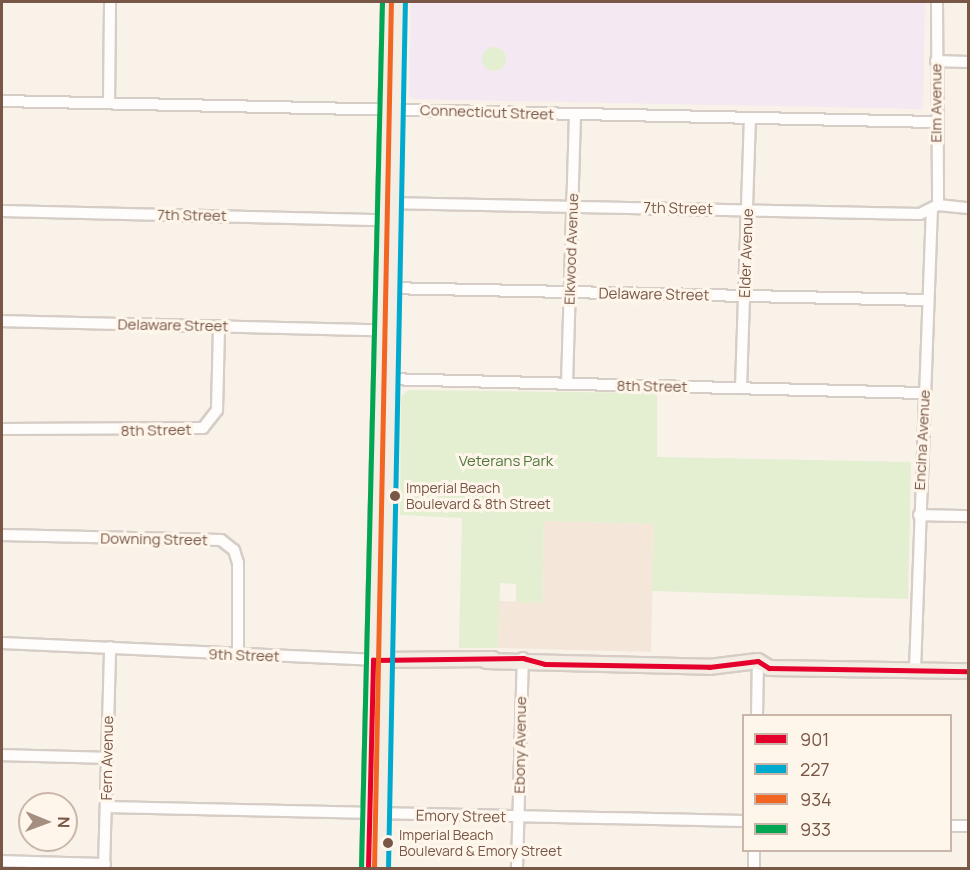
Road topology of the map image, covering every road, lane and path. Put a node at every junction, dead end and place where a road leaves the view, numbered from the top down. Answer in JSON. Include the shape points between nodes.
{"nodes":[{"id":1,"x":111,"y":2,"type":"edge"},
{"id":2,"x":390,"y":2,"type":"edge"},
{"id":3,"x":398,"y":2,"type":"edge"},
{"id":4,"x":938,"y":2,"type":"edge"},
{"id":5,"x":936,"y":61,"type":"junction"},
{"id":6,"x":969,"y":62,"type":"edge"},
{"id":7,"x":2,"y":101,"type":"edge"},
{"id":8,"x":109,"y":103,"type":"junction"},
{"id":9,"x":391,"y":109,"type":"junction"},
{"id":10,"x":575,"y":114,"type":"junction"},
{"id":11,"x":750,"y":118,"type":"junction"},
{"id":12,"x":936,"y":122,"type":"junction"},
{"id":13,"x":390,"y":203,"type":"junction"},
{"id":14,"x":572,"y":206,"type":"junction"},
{"id":15,"x":935,"y":208,"type":"junction"},
{"id":16,"x":969,"y":208,"type":"edge"},
{"id":17,"x":747,"y":210,"type":"junction"},
{"id":18,"x":2,"y":211,"type":"edge"},
{"id":19,"x":383,"y":220,"type":"junction"},
{"id":20,"x":388,"y":288,"type":"junction"},
{"id":21,"x":570,"y":292,"type":"junction"},
{"id":22,"x":744,"y":296,"type":"junction"},
{"id":23,"x":927,"y":300,"type":"junction"},
{"id":24,"x":2,"y":321,"type":"edge"},
{"id":25,"x":219,"y":327,"type":"junction"},
{"id":26,"x":381,"y":330,"type":"junction"},
{"id":27,"x":386,"y":379,"type":"junction"},
{"id":28,"x":567,"y":384,"type":"junction"},
{"id":29,"x":741,"y":388,"type":"junction"},
{"id":30,"x":924,"y":393,"type":"junction"},
{"id":31,"x":2,"y":429,"type":"edge"},
{"id":32,"x":919,"y":515,"type":"junction"},
{"id":33,"x":969,"y":516,"type":"edge"},
{"id":34,"x":2,"y":535,"type":"edge"},
{"id":35,"x":2,"y":643,"type":"edge"},
{"id":36,"x":110,"y":647,"type":"junction"},
{"id":37,"x":238,"y":655,"type":"junction"},
{"id":38,"x":378,"y":660,"type":"junction"},
{"id":39,"x":522,"y":661,"type":"junction"},
{"id":40,"x":762,"y":666,"type":"junction"},
{"id":41,"x":915,"y":670,"type":"junction"},
{"id":42,"x":969,"y":671,"type":"edge"},
{"id":43,"x":757,"y":714,"type":"edge"},
{"id":44,"x":2,"y":755,"type":"edge"},
{"id":45,"x":107,"y":758,"type":"junction"},
{"id":46,"x":106,"y":807,"type":"junction"},
{"id":47,"x":376,"y":814,"type":"junction"},
{"id":48,"x":518,"y":817,"type":"junction"},
{"id":49,"x":742,"y":821,"type":"edge"},
{"id":50,"x":952,"y":826,"type":"edge"},
{"id":51,"x":969,"y":826,"type":"edge"},
{"id":52,"x":754,"y":852,"type":"edge"},
{"id":53,"x":2,"y":861,"type":"edge"},
{"id":54,"x":104,"y":866,"type":"edge"},
{"id":55,"x":368,"y":868,"type":"edge"},
{"id":56,"x":381,"y":868,"type":"edge"},
{"id":57,"x":517,"y":868,"type":"edge"},
{"id":58,"x":754,"y":868,"type":"edge"}],
"edges":[{"from":1,"to":8,"type":"street"},
{"from":2,"to":9,"type":"main road"},
{"from":3,"to":9,"type":"main road"},
{"from":4,"to":5,"type":"street","name":"Elm Avenue"},
{"from":5,"to":6,"type":"street"},
{"from":5,"to":12,"type":"street","name":"Elm Avenue"},
{"from":7,"to":8,"type":"street","name":"Connecticut Street"},
{"from":8,"to":9,"type":"street","name":"Connecticut Street"},
{"from":9,"to":10,"type":"street","name":"Connecticut Street"},
{"from":9,"to":13,"type":"main road"},
{"from":10,"to":11,"type":"street","name":"Connecticut Street"},
{"from":10,"to":14,"type":"street","name":"Elkwood Avenue"},
{"from":11,"to":12,"type":"street","name":"Connecticut Street"},
{"from":11,"to":17,"type":"street","name":"Elder Avenue"},
{"from":12,"to":15,"type":"street","name":"Elm Avenue"},
{"from":13,"to":14,"type":"street","name":"7th Street"},
{"from":13,"to":19,"type":"main road"},
{"from":13,"to":20,"type":"main road"},
{"from":14,"to":17,"type":"street","name":"7th Street"},
{"from":14,"to":21,"type":"street","name":"Elkwood Avenue"},
{"from":15,"to":16,"type":"street","name":"7th Street"},
{"from":15,"to":17,"type":"street","name":"7th Street"},
{"from":15,"to":23,"type":"street","name":"Encina Avenue"},
{"from":17,"to":22,"type":"street","name":"Elder Avenue"},
{"from":18,"to":19,"type":"street","name":"7th Street"},
{"from":19,"to":20,"type":"main road"},
{"from":20,"to":21,"type":"street","name":"Delaware Street"},
{"from":20,"to":26,"type":"main road"},
{"from":20,"to":27,"type":"main road"},
{"from":21,"to":22,"type":"street","name":"Delaware Street"},
{"from":21,"to":28,"type":"street","name":"Elkwood Avenue"},
{"from":22,"to":23,"type":"street","name":"Delaware Street"},
{"from":22,"to":29,"type":"street","name":"Elder Avenue"},
{"from":23,"to":30,"type":"street","name":"Encina Avenue"},
{"from":24,"to":25,"type":"street","name":"Delaware Street"},
{"from":25,"to":26,"type":"street","name":"Delaware Street"},
{"from":25,"to":31,"type":"street","name":"8th Street","via":[[218,410],[203,428]]},
{"from":26,"to":27,"type":"main road"},
{"from":27,"to":28,"type":"street","name":"8th Street"},
{"from":27,"to":38,"type":"main road"},
{"from":28,"to":29,"type":"street","name":"8th Street"},
{"from":29,"to":30,"type":"street","name":"8th Street"},
{"from":30,"to":32,"type":"street","name":"Encina Avenue"},
{"from":32,"to":33,"type":"street"},
{"from":32,"to":41,"type":"street","name":"Encina Avenue"},
{"from":34,"to":37,"type":"street","name":"Downing Street","via":[[221,540],[234,550],[238,563]]},
{"from":35,"to":36,"type":"street","name":"9th Street"},
{"from":36,"to":37,"type":"street","name":"9th Street"},
{"from":36,"to":45,"type":"street","name":"Fern Avenue"},
{"from":37,"to":38,"type":"street","name":"9th Street"},
{"from":38,"to":39,"type":"main road","name":"9th Street"},
{"from":38,"to":47,"type":"main road"},
{"from":39,"to":40,"type":"main road","name":"9th Street"},
{"from":39,"to":48,"type":"street","name":"Ebony Avenue"},
{"from":40,"to":41,"type":"main road","name":"9th Street"},
{"from":40,"to":43,"type":"street"},
{"from":41,"to":42,"type":"main road","name":"9th Street"},
{"from":44,"to":45,"type":"street"},
{"from":45,"to":46,"type":"street","name":"Fern Avenue"},
{"from":46,"to":47,"type":"street","name":"Emory Street"},
{"from":46,"to":54,"type":"street","name":"Fern Avenue"},
{"from":47,"to":48,"type":"street","name":"Emory Street"},
{"from":47,"to":55,"type":"main road"},
{"from":47,"to":56,"type":"main road"},
{"from":48,"to":49,"type":"street","name":"Emory Street"},
{"from":48,"to":57,"type":"street","name":"Ebony Avenue"},
{"from":50,"to":51,"type":"street"},
{"from":52,"to":58,"type":"street"},
{"from":53,"to":54,"type":"street"}]}
